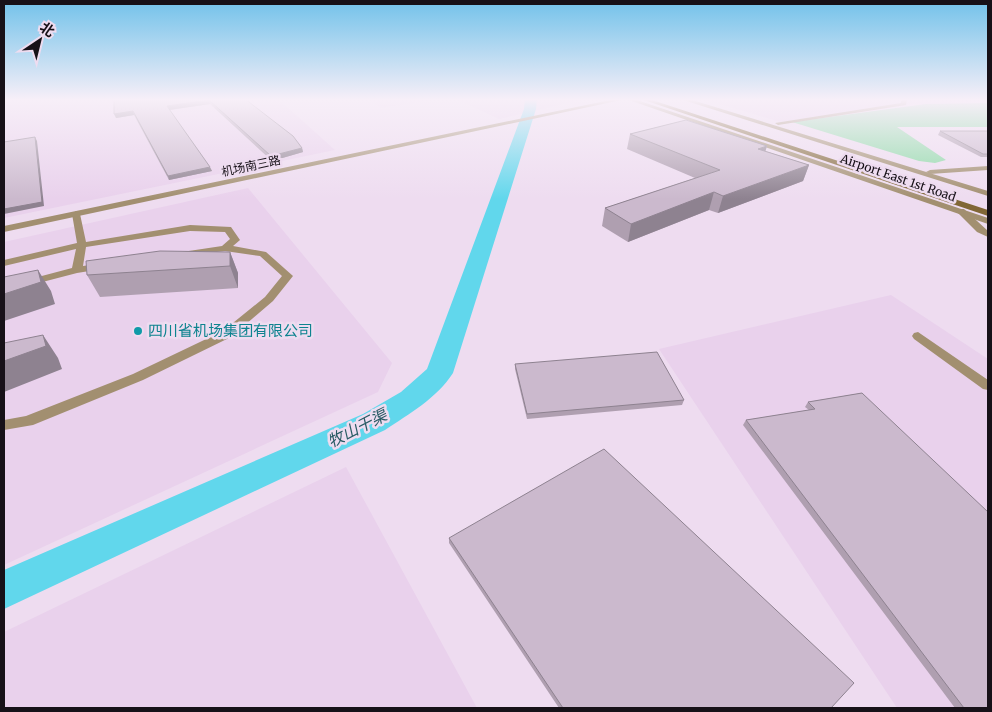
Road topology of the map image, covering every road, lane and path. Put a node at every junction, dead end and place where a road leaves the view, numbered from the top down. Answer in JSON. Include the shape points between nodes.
{"nodes":[{"id":1,"x":469,"y":132,"type":"edge"},
{"id":2,"x":728,"y":132,"type":"edge"},
{"id":3,"x":744,"y":132,"type":"edge"},
{"id":4,"x":766,"y":132,"type":"edge"},
{"id":5,"x":798,"y":132,"type":"edge"},
{"id":6,"x":799,"y":132,"type":"edge"},
{"id":7,"x":988,"y":168,"type":"edge"},
{"id":8,"x":930,"y":172,"type":"junction"},
{"id":9,"x":944,"y":189,"type":"dead end"},
{"id":10,"x":988,"y":190,"type":"edge"},
{"id":11,"x":988,"y":194,"type":"edge"},
{"id":12,"x":961,"y":211,"type":"junction"},
{"id":13,"x":988,"y":213,"type":"edge"},
{"id":14,"x":76,"y":214,"type":"junction"},
{"id":15,"x":988,"y":221,"type":"edge"},
{"id":16,"x":4,"y":229,"type":"edge"},
{"id":17,"x":988,"y":234,"type":"edge"},
{"id":18,"x":82,"y":245,"type":"junction"},
{"id":19,"x":226,"y":248,"type":"junction"},
{"id":20,"x":179,"y":255,"type":"edge"},
{"id":21,"x":4,"y":262,"type":"edge"},
{"id":22,"x":114,"y":264,"type":"edge"},
{"id":23,"x":77,"y":270,"type":"junction"},
{"id":24,"x":4,"y":289,"type":"edge"},
{"id":25,"x":918,"y":336,"type":"dead end"},
{"id":26,"x":988,"y":386,"type":"edge"},
{"id":27,"x":4,"y":425,"type":"edge"}],
"edges":[{"from":1,"to":14,"type":"street","name":"机场南三路"},
{"from":2,"to":12,"type":"street","name":"Airport East 1st Road"},
{"from":3,"to":13,"type":"main road"},
{"from":4,"to":9,"type":"main road"},
{"from":5,"to":11,"type":"street","name":"Airport East 1st Road"},
{"from":6,"to":8,"type":"street"},
{"from":7,"to":8,"type":"street"},
{"from":8,"to":10,"type":"street"},
{"from":12,"to":15,"type":"street","name":"Airport East 1st Road"},
{"from":12,"to":17,"type":"street"},
{"from":14,"to":16,"type":"street","name":"机场南三路"},
{"from":14,"to":18,"type":"street"},
{"from":18,"to":19,"type":"street","via":[[190,228],[228,229],[235,240]]},
{"from":18,"to":21,"type":"street"},
{"from":18,"to":23,"type":"street"},
{"from":19,"to":20,"type":"street"},
{"from":19,"to":27,"type":"street","via":[[262,254],[288,276],[269,299],[227,334],[129,381],[28,421]]},
{"from":22,"to":23,"type":"street"},
{"from":23,"to":24,"type":"street"},
{"from":25,"to":26,"type":"street"}]}
